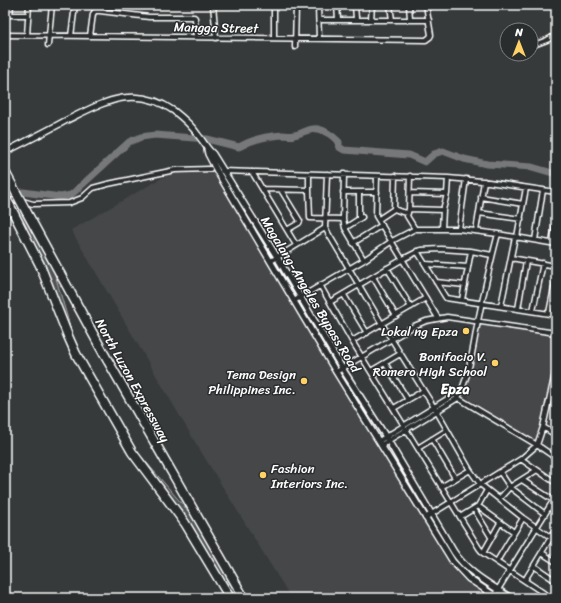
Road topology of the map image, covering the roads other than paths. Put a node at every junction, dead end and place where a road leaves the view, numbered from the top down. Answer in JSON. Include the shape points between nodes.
{"nodes":[{"id":1,"x":11,"y":5,"type":"edge"},
{"id":2,"x":29,"y":5,"type":"edge"},
{"id":3,"x":52,"y":5,"type":"edge"},
{"id":4,"x":75,"y":5,"type":"edge"},
{"id":5,"x":213,"y":5,"type":"edge"},
{"id":6,"x":274,"y":5,"type":"edge"},
{"id":7,"x":296,"y":5,"type":"edge"},
{"id":8,"x":318,"y":5,"type":"edge"},
{"id":9,"x":337,"y":5,"type":"edge"},
{"id":10,"x":355,"y":5,"type":"edge"},
{"id":11,"x":372,"y":5,"type":"edge"},
{"id":12,"x":390,"y":5,"type":"edge"},
{"id":13,"x":409,"y":5,"type":"edge"},
{"id":14,"x":426,"y":5,"type":"edge"},
{"id":15,"x":7,"y":15,"type":"edge"},
{"id":16,"x":28,"y":15,"type":"junction"},
{"id":17,"x":338,"y":19,"type":"junction"},
{"id":18,"x":356,"y":19,"type":"junction"},
{"id":19,"x":410,"y":19,"type":"junction"},
{"id":20,"x":319,"y":20,"type":"junction"},
{"id":21,"x":371,"y":20,"type":"junction"},
{"id":22,"x":392,"y":20,"type":"junction"},
{"id":23,"x":429,"y":20,"type":"junction"},
{"id":24,"x":5,"y":35,"type":"edge"},
{"id":25,"x":27,"y":35,"type":"junction"},
{"id":26,"x":49,"y":35,"type":"junction"},
{"id":27,"x":556,"y":35,"type":"edge"},
{"id":28,"x":71,"y":36,"type":"junction"},
{"id":29,"x":90,"y":36,"type":"junction"},
{"id":30,"x":196,"y":37,"type":"junction"},
{"id":31,"x":216,"y":38,"type":"junction"},
{"id":32,"x":274,"y":38,"type":"junction"},
{"id":33,"x":296,"y":38,"type":"junction"},
{"id":34,"x":319,"y":39,"type":"junction"},
{"id":35,"x":539,"y":43,"type":"edge"},
{"id":36,"x":48,"y":45,"type":"dead end"},
{"id":37,"x":295,"y":47,"type":"dead end"},
{"id":38,"x":207,"y":148,"type":"junction"},
{"id":39,"x":5,"y":152,"type":"edge"},
{"id":40,"x":210,"y":169,"type":"dead end"},
{"id":41,"x":5,"y":171,"type":"edge"},
{"id":42,"x":223,"y":171,"type":"junction"},
{"id":43,"x":252,"y":172,"type":"junction"},
{"id":44,"x":218,"y":173,"type":"junction"},
{"id":45,"x":309,"y":174,"type":"junction"},
{"id":46,"x":327,"y":174,"type":"junction"},
{"id":47,"x":344,"y":174,"type":"junction"},
{"id":48,"x":377,"y":176,"type":"junction"},
{"id":49,"x":395,"y":176,"type":"junction"},
{"id":50,"x":410,"y":176,"type":"junction"},
{"id":51,"x":448,"y":178,"type":"junction"},
{"id":52,"x":466,"y":179,"type":"junction"},
{"id":53,"x":484,"y":181,"type":"junction"},
{"id":54,"x":526,"y":188,"type":"junction"},
{"id":55,"x":262,"y":189,"type":"junction"},
{"id":56,"x":281,"y":190,"type":"junction"},
{"id":57,"x":309,"y":190,"type":"junction"},
{"id":58,"x":543,"y":190,"type":"junction"},
{"id":59,"x":344,"y":192,"type":"junction"},
{"id":60,"x":359,"y":192,"type":"junction"},
{"id":61,"x":377,"y":192,"type":"junction"},
{"id":62,"x":556,"y":192,"type":"edge"},
{"id":63,"x":410,"y":193,"type":"junction"},
{"id":64,"x":447,"y":194,"type":"junction"},
{"id":65,"x":481,"y":197,"type":"junction"},
{"id":66,"x":7,"y":201,"type":"edge"},
{"id":67,"x":523,"y":204,"type":"junction"},
{"id":68,"x":394,"y":209,"type":"junction"},
{"id":69,"x":443,"y":210,"type":"junction"},
{"id":70,"x":409,"y":211,"type":"junction"},
{"id":71,"x":479,"y":213,"type":"junction"},
{"id":72,"x":326,"y":218,"type":"junction"},
{"id":73,"x":342,"y":219,"type":"junction"},
{"id":74,"x":378,"y":219,"type":"junction"},
{"id":75,"x":520,"y":219,"type":"junction"},
{"id":76,"x":556,"y":220,"type":"edge"},
{"id":77,"x":382,"y":225,"type":"junction"},
{"id":78,"x":556,"y":225,"type":"edge"},
{"id":79,"x":325,"y":228,"type":"junction"},
{"id":80,"x":345,"y":228,"type":"junction"},
{"id":81,"x":442,"y":229,"type":"junction"},
{"id":82,"x":459,"y":229,"type":"junction"},
{"id":83,"x":287,"y":230,"type":"junction"},
{"id":84,"x":415,"y":230,"type":"junction"},
{"id":85,"x":476,"y":231,"type":"junction"},
{"id":86,"x":498,"y":234,"type":"junction"},
{"id":87,"x":516,"y":237,"type":"junction"},
{"id":88,"x":535,"y":240,"type":"junction"},
{"id":89,"x":392,"y":241,"type":"junction"},
{"id":90,"x":353,"y":243,"type":"junction"},
{"id":91,"x":554,"y":244,"type":"edge"},
{"id":92,"x":296,"y":245,"type":"junction"},
{"id":93,"x":417,"y":251,"type":"junction"},
{"id":94,"x":471,"y":251,"type":"junction"},
{"id":95,"x":492,"y":255,"type":"junction"},
{"id":96,"x":277,"y":257,"type":"junction"},
{"id":97,"x":511,"y":258,"type":"junction"},
{"id":98,"x":403,"y":259,"type":"junction"},
{"id":99,"x":364,"y":260,"type":"junction"},
{"id":100,"x":270,"y":261,"type":"junction"},
{"id":101,"x":526,"y":261,"type":"junction"},
{"id":102,"x":543,"y":263,"type":"junction"},
{"id":103,"x":426,"y":264,"type":"junction"},
{"id":104,"x":556,"y":266,"type":"edge"},
{"id":105,"x":468,"y":267,"type":"junction"},
{"id":106,"x":349,"y":268,"type":"junction"},
{"id":107,"x":387,"y":268,"type":"junction"},
{"id":108,"x":373,"y":277,"type":"junction"},
{"id":109,"x":556,"y":278,"type":"edge"},
{"id":110,"x":436,"y":282,"type":"junction"},
{"id":111,"x":320,"y":285,"type":"junction"},
{"id":112,"x":359,"y":285,"type":"junction"},
{"id":113,"x":464,"y":285,"type":"junction"},
{"id":114,"x":344,"y":295,"type":"junction"},
{"id":115,"x":300,"y":297,"type":"junction"},
{"id":116,"x":426,"y":298,"type":"junction"},
{"id":117,"x":462,"y":300,"type":"junction"},
{"id":118,"x":294,"y":301,"type":"junction"},
{"id":119,"x":330,"y":302,"type":"junction"},
{"id":120,"x":482,"y":303,"type":"junction"},
{"id":121,"x":501,"y":306,"type":"junction"},
{"id":122,"x":411,"y":307,"type":"junction"},
{"id":123,"x":518,"y":309,"type":"junction"},
{"id":124,"x":533,"y":311,"type":"junction"},
{"id":125,"x":549,"y":313,"type":"junction"},
{"id":126,"x":556,"y":314,"type":"edge"},
{"id":127,"x":396,"y":316,"type":"junction"},
{"id":128,"x":438,"y":318,"type":"junction"},
{"id":129,"x":478,"y":321,"type":"junction"},
{"id":130,"x":382,"y":324,"type":"junction"},
{"id":131,"x":367,"y":333,"type":"junction"},
{"id":132,"x":556,"y":333,"type":"edge"},
{"id":133,"x":392,"y":340,"type":"junction"},
{"id":134,"x":352,"y":341,"type":"junction"},
{"id":135,"x":400,"y":354,"type":"junction"},
{"id":136,"x":362,"y":357,"type":"junction"},
{"id":137,"x":385,"y":363,"type":"junction"},
{"id":138,"x":342,"y":368,"type":"junction"},
{"id":139,"x":556,"y":369,"type":"edge"},
{"id":140,"x":371,"y":371,"type":"junction"},
{"id":141,"x":336,"y":372,"type":"junction"},
{"id":142,"x":555,"y":374,"type":"edge"},
{"id":143,"x":423,"y":391,"type":"junction"},
{"id":144,"x":461,"y":392,"type":"junction"},
{"id":145,"x":455,"y":394,"type":"junction"},
{"id":146,"x":458,"y":398,"type":"junction"},
{"id":147,"x":408,"y":400,"type":"junction"},
{"id":148,"x":394,"y":408,"type":"junction"},
{"id":149,"x":436,"y":410,"type":"junction"},
{"id":150,"x":406,"y":427,"type":"junction"},
{"id":151,"x":543,"y":427,"type":"junction"},
{"id":152,"x":447,"y":430,"type":"junction"},
{"id":153,"x":556,"y":434,"type":"edge"},
{"id":154,"x":387,"y":439,"type":"junction"},
{"id":155,"x":432,"y":439,"type":"junction"},
{"id":156,"x":380,"y":443,"type":"junction"},
{"id":157,"x":537,"y":445,"type":"junction"},
{"id":158,"x":418,"y":448,"type":"junction"},
{"id":159,"x":556,"y":458,"type":"edge"},
{"id":160,"x":521,"y":459,"type":"junction"},
{"id":161,"x":470,"y":470,"type":"junction"},
{"id":162,"x":537,"y":470,"type":"junction"},
{"id":163,"x":500,"y":472,"type":"junction"},
{"id":164,"x":455,"y":478,"type":"junction"},
{"id":165,"x":522,"y":480,"type":"junction"},
{"id":166,"x":556,"y":483,"type":"edge"},
{"id":167,"x":480,"y":484,"type":"junction"},
{"id":168,"x":441,"y":487,"type":"junction"},
{"id":169,"x":510,"y":487,"type":"junction"},
{"id":170,"x":487,"y":490,"type":"junction"},
{"id":171,"x":555,"y":498,"type":"edge"},
{"id":172,"x":499,"y":500,"type":"junction"},
{"id":173,"x":450,"y":503,"type":"junction"},
{"id":174,"x":478,"y":506,"type":"junction"},
{"id":175,"x":474,"y":509,"type":"junction"},
{"id":176,"x":431,"y":514,"type":"junction"},
{"id":177,"x":545,"y":514,"type":"junction"},
{"id":178,"x":425,"y":518,"type":"junction"},
{"id":179,"x":460,"y":518,"type":"junction"},
{"id":180,"x":523,"y":518,"type":"junction"},
{"id":181,"x":500,"y":523,"type":"junction"},
{"id":182,"x":536,"y":528,"type":"junction"},
{"id":183,"x":556,"y":529,"type":"edge"},
{"id":184,"x":514,"y":532,"type":"junction"},
{"id":185,"x":491,"y":537,"type":"junction"},
{"id":186,"x":551,"y":538,"type":"junction"},
{"id":187,"x":556,"y":542,"type":"edge"},
{"id":188,"x":482,"y":553,"type":"junction"},
{"id":189,"x":542,"y":553,"type":"junction"},
{"id":190,"x":496,"y":561,"type":"junction"},
{"id":191,"x":556,"y":562,"type":"edge"},
{"id":192,"x":534,"y":566,"type":"junction"},
{"id":193,"x":510,"y":571,"type":"junction"},
{"id":194,"x":525,"y":580,"type":"junction"},
{"id":195,"x":556,"y":581,"type":"edge"},
{"id":196,"x":498,"y":590,"type":"junction"},
{"id":197,"x":496,"y":597,"type":"edge"},
{"id":198,"x":230,"y":598,"type":"edge"},
{"id":199,"x":244,"y":598,"type":"edge"},
{"id":200,"x":511,"y":598,"type":"edge"},
{"id":201,"x":551,"y":598,"type":"edge"}],
"edges":[{"from":1,"to":15,"type":"street"},
{"from":2,"to":16,"type":"street"},
{"from":3,"to":26,"type":"street"},
{"from":4,"to":28,"type":"street"},
{"from":5,"to":31,"type":"street"},
{"from":6,"to":32,"type":"street"},
{"from":7,"to":33,"type":"street"},
{"from":8,"to":20,"type":"street"},
{"from":9,"to":17,"type":"street"},
{"from":10,"to":18,"type":"street"},
{"from":11,"to":21,"type":"street"},
{"from":12,"to":22,"type":"street"},
{"from":13,"to":19,"type":"street"},
{"from":14,"to":23,"type":"street"},
{"from":15,"to":16,"type":"street"},
{"from":16,"to":25,"type":"street"},
{"from":17,"to":18,"type":"street"},
{"from":17,"to":20,"type":"street"},
{"from":18,"to":21,"type":"street"},
{"from":19,"to":22,"type":"street"},
{"from":19,"to":23,"type":"street"},
{"from":20,"to":34,"type":"street"},
{"from":21,"to":22,"type":"street"},
{"from":23,"to":34,"type":"street","name":"Mangga Street","via":[[431,35],[426,40]]},
{"from":24,"to":25,"type":"street","name":"Mangga Street"},
{"from":25,"to":26,"type":"street","name":"Mangga Street"},
{"from":26,"to":28,"type":"street","name":"Mangga Street"},
{"from":26,"to":36,"type":"street"},
{"from":27,"to":35,"type":"street"},
{"from":28,"to":29,"type":"street","name":"Mangga Street"},
{"from":29,"to":30,"type":"street","name":"Mangga Street"},
{"from":29,"to":30,"type":"street","via":[[93,14],[100,11],[149,17],[194,17]]},
{"from":30,"to":31,"type":"street","name":"Mangga Street"},
{"from":31,"to":32,"type":"street","name":"Mangga Street"},
{"from":32,"to":33,"type":"street","name":"Mangga Street"},
{"from":33,"to":34,"type":"street","name":"Mangga Street"},
{"from":33,"to":37,"type":"street"},
{"from":38,"to":39,"type":"street","name":"Magalang-Angeles Bypass Road","via":[[198,134],[173,110],[144,99],[122,98],[101,103]]},
{"from":38,"to":42,"type":"street","name":"Magalang-Angeles Bypass Road"},
{"from":38,"to":44,"type":"street","name":"Magalang-Angeles Bypass Road"},
{"from":40,"to":66,"type":"street","via":[[175,170],[108,184],[93,188],[82,198],[69,203],[33,204]]},
{"from":41,"to":199,"type":"highway","name":"North Luzon Expressway","bridge":true,"via":[[104,354]]},
{"from":42,"to":43,"type":"street"},
{"from":42,"to":44,"type":"street"},
{"from":42,"to":96,"type":"street","name":"Magalang-Angeles Bypass Road"},
{"from":43,"to":45,"type":"street"},
{"from":43,"to":55,"type":"street"},
{"from":44,"to":100,"type":"street","name":"Magalang-Angeles Bypass Road"},
{"from":45,"to":46,"type":"street"},
{"from":45,"to":57,"type":"street"},
{"from":46,"to":47,"type":"street"},
{"from":46,"to":72,"type":"street"},
{"from":47,"to":48,"type":"street"},
{"from":47,"to":59,"type":"street"},
{"from":48,"to":49,"type":"street"},
{"from":48,"to":61,"type":"street"},
{"from":49,"to":50,"type":"street"},
{"from":49,"to":68,"type":"street"},
{"from":50,"to":51,"type":"street"},
{"from":50,"to":63,"type":"street"},
{"from":51,"to":52,"type":"street"},
{"from":51,"to":64,"type":"street"},
{"from":52,"to":53,"type":"street"},
{"from":52,"to":82,"type":"street"},
{"from":53,"to":54,"type":"street"},
{"from":53,"to":65,"type":"street"},
{"from":54,"to":58,"type":"street"},
{"from":54,"to":67,"type":"street"},
{"from":55,"to":56,"type":"street"},
{"from":55,"to":83,"type":"street"},
{"from":56,"to":57,"type":"street"},
{"from":56,"to":83,"type":"street","via":[[300,221]]},
{"from":57,"to":72,"type":"street","via":[[310,218]]},
{"from":58,"to":62,"type":"street"},
{"from":58,"to":88,"type":"street"},
{"from":59,"to":60,"type":"street"},
{"from":59,"to":73,"type":"street"},
{"from":60,"to":61,"type":"street"},
{"from":60,"to":80,"type":"street","via":[[360,218]]},
{"from":61,"to":74,"type":"street"},
{"from":63,"to":64,"type":"street"},
{"from":63,"to":70,"type":"street"},
{"from":64,"to":69,"type":"street"},
{"from":65,"to":67,"type":"street"},
{"from":65,"to":71,"type":"street"},
{"from":66,"to":198,"type":"highway","via":[[40,265],[76,354],[132,452],[185,523]]},
{"from":67,"to":75,"type":"street"},
{"from":68,"to":70,"type":"street"},
{"from":68,"to":74,"type":"street"},
{"from":69,"to":70,"type":"street"},
{"from":69,"to":81,"type":"street"},
{"from":70,"to":84,"type":"street","via":[[408,217]]},
{"from":71,"to":75,"type":"street"},
{"from":71,"to":85,"type":"street"},
{"from":72,"to":73,"type":"street"},
{"from":72,"to":79,"type":"street"},
{"from":73,"to":80,"type":"street"},
{"from":74,"to":77,"type":"street"},
{"from":75,"to":87,"type":"street"},
{"from":76,"to":78,"type":"street"},
{"from":77,"to":89,"type":"street"},
{"from":77,"to":90,"type":"street"},
{"from":78,"to":91,"type":"street"},
{"from":79,"to":92,"type":"street"},
{"from":79,"to":106,"type":"street"},
{"from":80,"to":90,"type":"street"},
{"from":81,"to":82,"type":"street"},
{"from":81,"to":84,"type":"street"},
{"from":82,"to":85,"type":"street"},
{"from":83,"to":92,"type":"street"},
{"from":84,"to":89,"type":"street"},
{"from":85,"to":86,"type":"street"},
{"from":86,"to":87,"type":"street"},
{"from":86,"to":95,"type":"street"},
{"from":87,"to":88,"type":"street"},
{"from":87,"to":97,"type":"street"},
{"from":88,"to":91,"type":"street"},
{"from":89,"to":98,"type":"street"},
{"from":89,"to":99,"type":"street"},
{"from":90,"to":99,"type":"street"},
{"from":92,"to":96,"type":"street"},
{"from":93,"to":94,"type":"street"},
{"from":93,"to":98,"type":"street"},
{"from":93,"to":103,"type":"street"},
{"from":94,"to":95,"type":"street"},
{"from":94,"to":105,"type":"street"},
{"from":95,"to":120,"type":"street"},
{"from":96,"to":100,"type":"street"},
{"from":96,"to":115,"type":"street","name":"Magalang-Angeles Bypass Road"},
{"from":97,"to":101,"type":"street"},
{"from":97,"to":121,"type":"street"},
{"from":98,"to":107,"type":"street"},
{"from":98,"to":116,"type":"street"},
{"from":99,"to":106,"type":"street"},
{"from":100,"to":118,"type":"street","name":"Magalang-Angeles Bypass Road"},
{"from":101,"to":102,"type":"street"},
{"from":101,"to":123,"type":"street"},
{"from":102,"to":104,"type":"street"},
{"from":102,"to":124,"type":"street"},
{"from":103,"to":105,"type":"street"},
{"from":103,"to":110,"type":"street"},
{"from":105,"to":113,"type":"street"},
{"from":106,"to":111,"type":"street"},
{"from":106,"to":112,"type":"street"},
{"from":107,"to":108,"type":"street"},
{"from":107,"to":122,"type":"street"},
{"from":108,"to":112,"type":"street"},
{"from":108,"to":127,"type":"street"},
{"from":109,"to":125,"type":"street"},
{"from":110,"to":113,"type":"street"},
{"from":110,"to":117,"type":"street","via":[[446,298]]},
{"from":111,"to":115,"type":"street"},
{"from":111,"to":119,"type":"street"},
{"from":112,"to":114,"type":"street"},
{"from":112,"to":130,"type":"street"},
{"from":113,"to":117,"type":"street"},
{"from":114,"to":119,"type":"street"},
{"from":114,"to":131,"type":"street"},
{"from":115,"to":118,"type":"street"},
{"from":115,"to":138,"type":"street","name":"Magalang-Angeles Bypass Road"},
{"from":116,"to":122,"type":"street"},
{"from":116,"to":128,"type":"street"},
{"from":117,"to":120,"type":"street"},
{"from":118,"to":141,"type":"street","name":"Magalang-Angeles Bypass Road"},
{"from":119,"to":134,"type":"street"},
{"from":120,"to":121,"type":"street"},
{"from":120,"to":129,"type":"street"},
{"from":121,"to":123,"type":"street"},
{"from":122,"to":127,"type":"street"},
{"from":123,"to":124,"type":"street"},
{"from":124,"to":125,"type":"street"},
{"from":125,"to":126,"type":"street"},
{"from":127,"to":130,"type":"street"},
{"from":128,"to":129,"type":"street","via":[[456,317]]},
{"from":128,"to":133,"type":"street","via":[[414,326]]},
{"from":129,"to":132,"type":"street"},
{"from":129,"to":144,"type":"street"},
{"from":130,"to":131,"type":"street"},
{"from":130,"to":133,"type":"street"},
{"from":131,"to":134,"type":"street"},
{"from":133,"to":135,"type":"street"},
{"from":133,"to":136,"type":"street"},
{"from":134,"to":136,"type":"street"},
{"from":135,"to":137,"type":"street"},
{"from":135,"to":143,"type":"street"},
{"from":136,"to":138,"type":"street"},
{"from":136,"to":140,"type":"street"},
{"from":137,"to":140,"type":"street"},
{"from":137,"to":147,"type":"street"},
{"from":138,"to":141,"type":"street"},
{"from":138,"to":154,"type":"street","name":"Magalang-Angeles Bypass Road"},
{"from":139,"to":142,"type":"street"},
{"from":140,"to":148,"type":"street"},
{"from":141,"to":156,"type":"street","name":"Magalang-Angeles Bypass Road"},
{"from":142,"to":151,"type":"street"},
{"from":143,"to":147,"type":"street"},
{"from":143,"to":149,"type":"street"},
{"from":144,"to":145,"type":"street"},
{"from":144,"to":146,"type":"street"},
{"from":145,"to":146,"type":"street"},
{"from":145,"to":149,"type":"street"},
{"from":146,"to":149,"type":"street"},
{"from":146,"to":157,"type":"street"},
{"from":147,"to":148,"type":"street"},
{"from":148,"to":150,"type":"street"},
{"from":149,"to":150,"type":"street"},
{"from":149,"to":152,"type":"street"},
{"from":150,"to":154,"type":"street"},
{"from":150,"to":158,"type":"street"},
{"from":151,"to":153,"type":"street"},
{"from":151,"to":157,"type":"street"},
{"from":152,"to":155,"type":"street"},
{"from":152,"to":161,"type":"street"},
{"from":154,"to":156,"type":"street"},
{"from":154,"to":176,"type":"street","name":"Magalang-Angeles Bypass Road"},
{"from":155,"to":158,"type":"street"},
{"from":155,"to":164,"type":"street"},
{"from":156,"to":178,"type":"street","name":"Magalang-Angeles Bypass Road"},
{"from":157,"to":159,"type":"street"},
{"from":157,"to":160,"type":"street"},
{"from":158,"to":168,"type":"street"},
{"from":160,"to":162,"type":"street"},
{"from":160,"to":163,"type":"street"},
{"from":161,"to":164,"type":"street"},
{"from":161,"to":167,"type":"street"},
{"from":162,"to":165,"type":"street"},
{"from":162,"to":166,"type":"street"},
{"from":163,"to":167,"type":"street"},
{"from":163,"to":169,"type":"street"},
{"from":164,"to":168,"type":"street"},
{"from":165,"to":169,"type":"street"},
{"from":165,"to":171,"type":"street"},
{"from":167,"to":170,"type":"street"},
{"from":167,"to":173,"type":"street"},
{"from":168,"to":173,"type":"street"},
{"from":169,"to":172,"type":"street"},
{"from":169,"to":177,"type":"street"},
{"from":170,"to":172,"type":"street"},
{"from":170,"to":174,"type":"street"},
{"from":171,"to":177,"type":"street"},
{"from":172,"to":180,"type":"street"},
{"from":173,"to":176,"type":"street"},
{"from":173,"to":179,"type":"street"},
{"from":174,"to":175,"type":"street"},
{"from":174,"to":181,"type":"street"},
{"from":175,"to":179,"type":"street"},
{"from":175,"to":185,"type":"street"},
{"from":176,"to":178,"type":"street"},
{"from":176,"to":196,"type":"street","name":"Magalang-Angeles Bypass Road","via":[[463,565]]},
{"from":177,"to":182,"type":"street"},
{"from":178,"to":197,"type":"street","name":"Magalang-Angeles Bypass Road","via":[[458,569]]},
{"from":179,"to":188,"type":"street"},
{"from":180,"to":182,"type":"street"},
{"from":180,"to":184,"type":"street"},
{"from":181,"to":184,"type":"street"},
{"from":181,"to":185,"type":"street"},
{"from":182,"to":186,"type":"street"},
{"from":182,"to":193,"type":"street"},
{"from":183,"to":186,"type":"street"},
{"from":184,"to":190,"type":"street"},
{"from":185,"to":188,"type":"street"},
{"from":186,"to":187,"type":"street"},
{"from":186,"to":189,"type":"street"},
{"from":188,"to":190,"type":"street"},
{"from":189,"to":191,"type":"street"},
{"from":189,"to":192,"type":"street"},
{"from":190,"to":193,"type":"street"},
{"from":192,"to":194,"type":"street"},
{"from":192,"to":195,"type":"street"},
{"from":193,"to":194,"type":"street"},
{"from":193,"to":196,"type":"street"},
{"from":194,"to":201,"type":"street"},
{"from":196,"to":197,"type":"street"},
{"from":196,"to":200,"type":"street","name":"Magalang-Angeles Bypass Road"}]}
